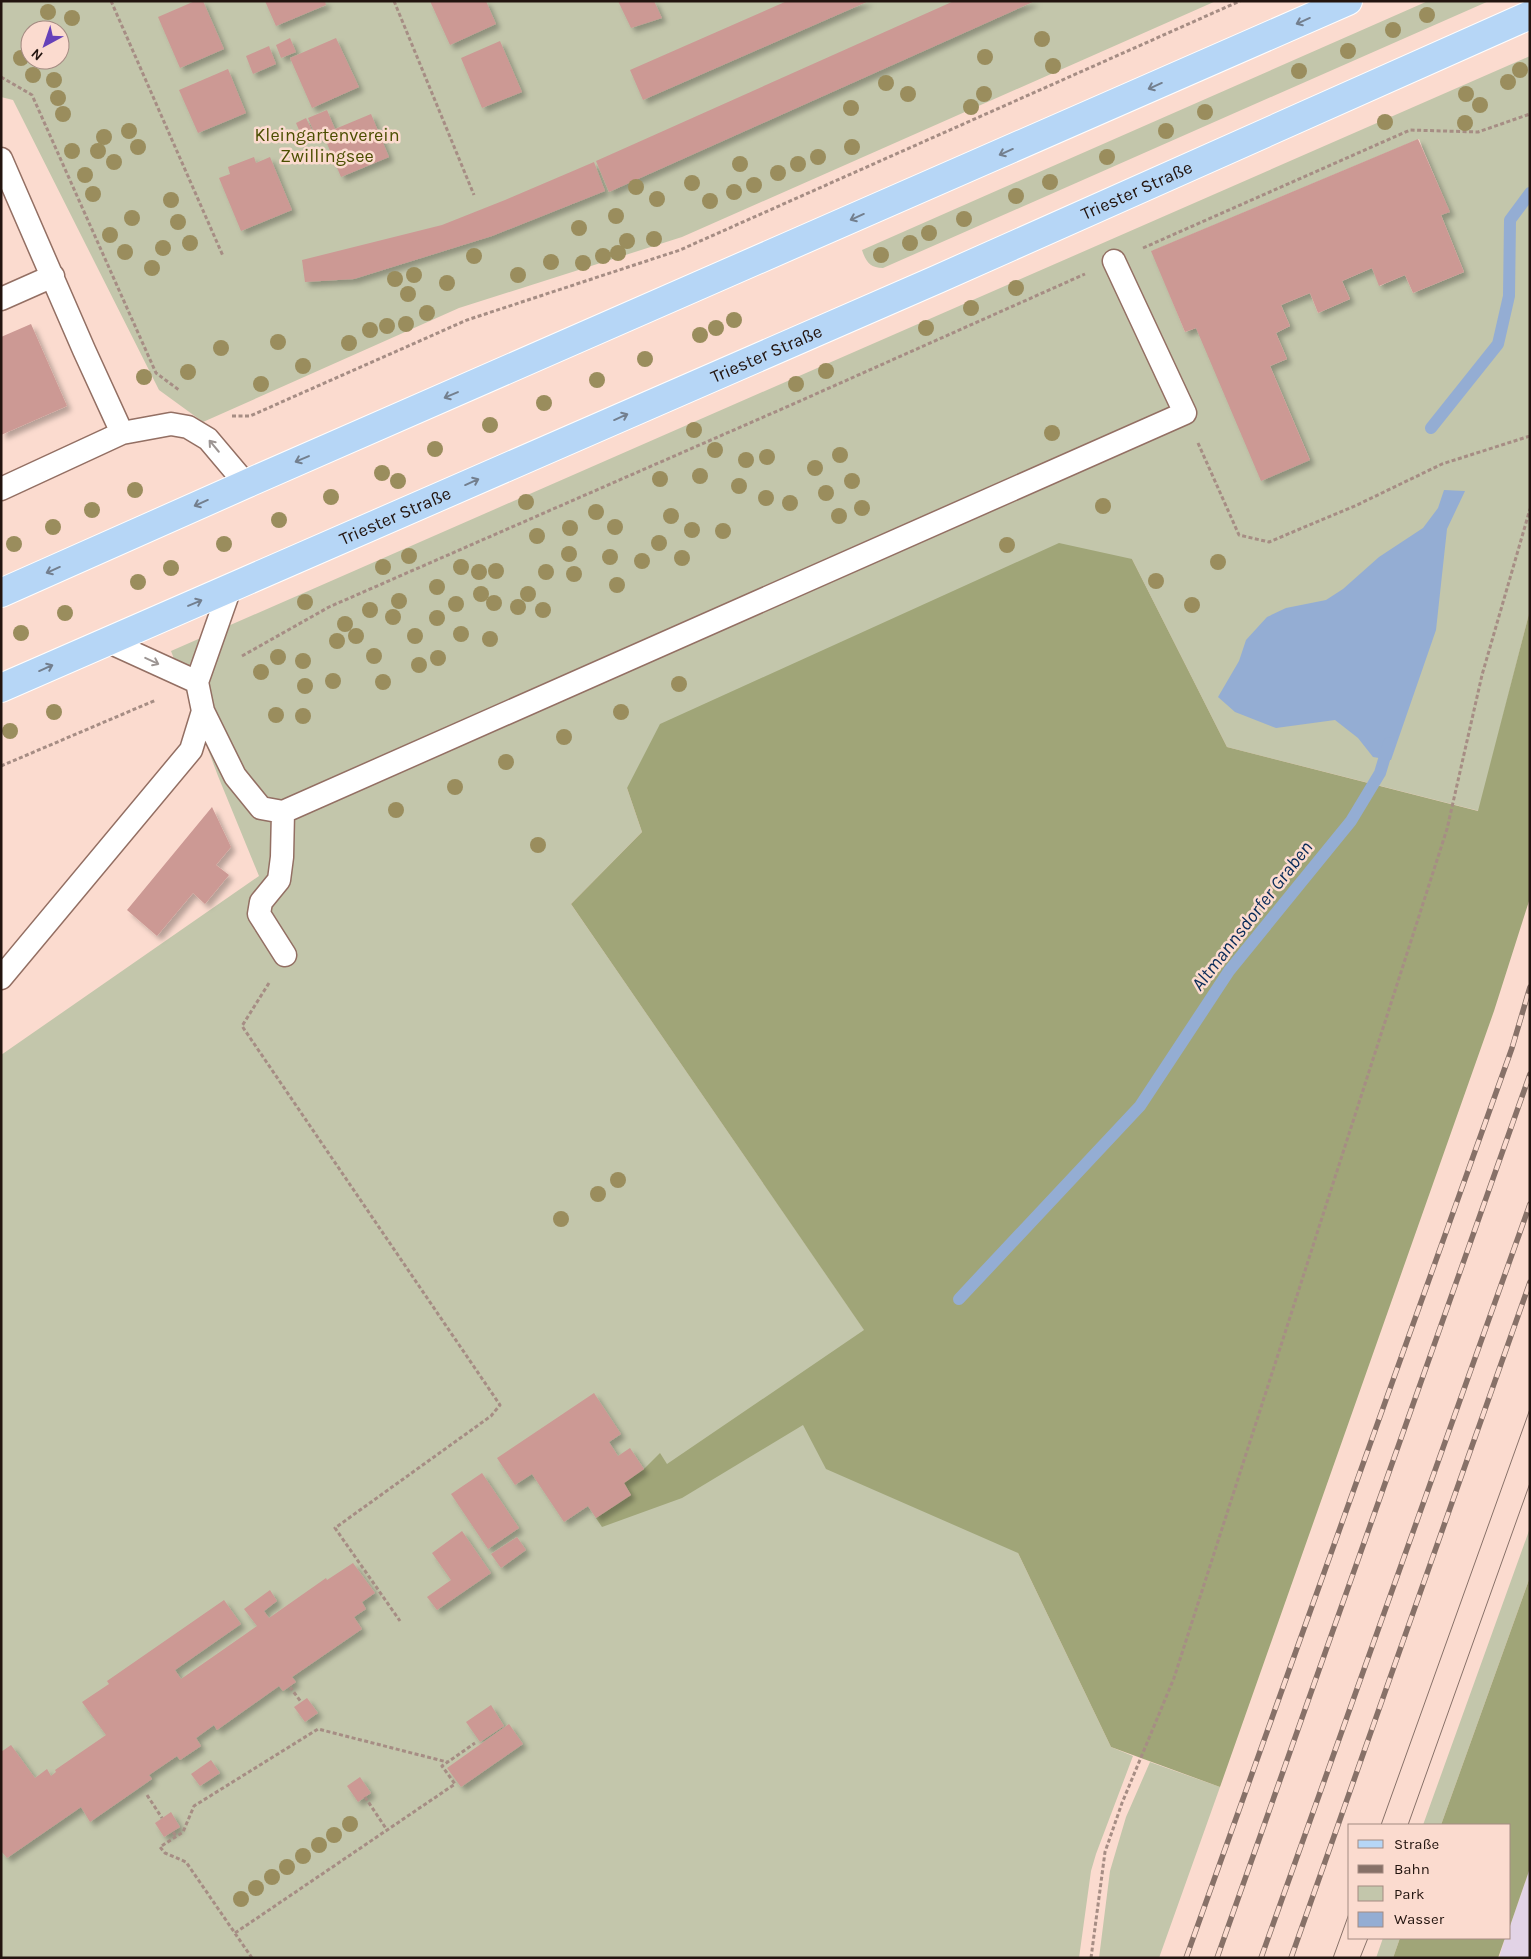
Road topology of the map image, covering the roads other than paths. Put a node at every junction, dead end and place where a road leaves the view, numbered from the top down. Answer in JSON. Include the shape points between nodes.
{"nodes":[{"id":1,"x":1348,"y":1,"type":"edge"},
{"id":2,"x":1530,"y":15,"type":"edge"},
{"id":3,"x":1,"y":159,"type":"edge"},
{"id":4,"x":1114,"y":261,"type":"road end"},
{"id":5,"x":53,"y":276,"type":"junction"},
{"id":6,"x":1,"y":299,"type":"edge"},
{"id":7,"x":122,"y":433,"type":"junction"},
{"id":8,"x":246,"y":484,"type":"junction"},
{"id":9,"x":1,"y":489,"type":"edge"},
{"id":10,"x":230,"y":588,"type":"junction"},
{"id":11,"x":1,"y":593,"type":"edge"},
{"id":12,"x":107,"y":641,"type":"junction"},
{"id":13,"x":197,"y":682,"type":"junction"},
{"id":14,"x":1,"y":688,"type":"edge"},
{"id":15,"x":203,"y":711,"type":"junction"},
{"id":16,"x":283,"y":812,"type":"junction"},
{"id":17,"x":285,"y":954,"type":"road end"},
{"id":18,"x":1,"y":978,"type":"edge"}],
"edges":[{"from":1,"to":8,"type":"main road","one_way":true},
{"from":10,"to":2,"type":"main road","name":"Triester Straße","one_way":true},
{"from":3,"to":5,"type":"lane"},
{"from":4,"to":16,"type":"lane","via":[[1185,413]]},
{"from":5,"to":6,"type":"lane"},
{"from":5,"to":7,"type":"lane"},
{"from":8,"to":7,"type":"lane","one_way":true,"via":[[208,440],[188,427],[171,424]]},
{"from":7,"to":9,"type":"lane"},
{"from":8,"to":11,"type":"main road","one_way":true},
{"from":12,"to":10,"type":"main road","name":"Triester Straße","one_way":true},
{"from":10,"to":13,"type":"lane"},
{"from":12,"to":13,"type":"lane","one_way":true},
{"from":14,"to":12,"type":"main road","name":"Triester Straße","one_way":true},
{"from":13,"to":15,"type":"lane"},
{"from":15,"to":16,"type":"lane","via":[[235,776],[261,808]]},
{"from":15,"to":18,"type":"lane","via":[[191,750]]},
{"from":16,"to":17,"type":"lane","via":[[279,880],[261,902],[259,914]]}]}
